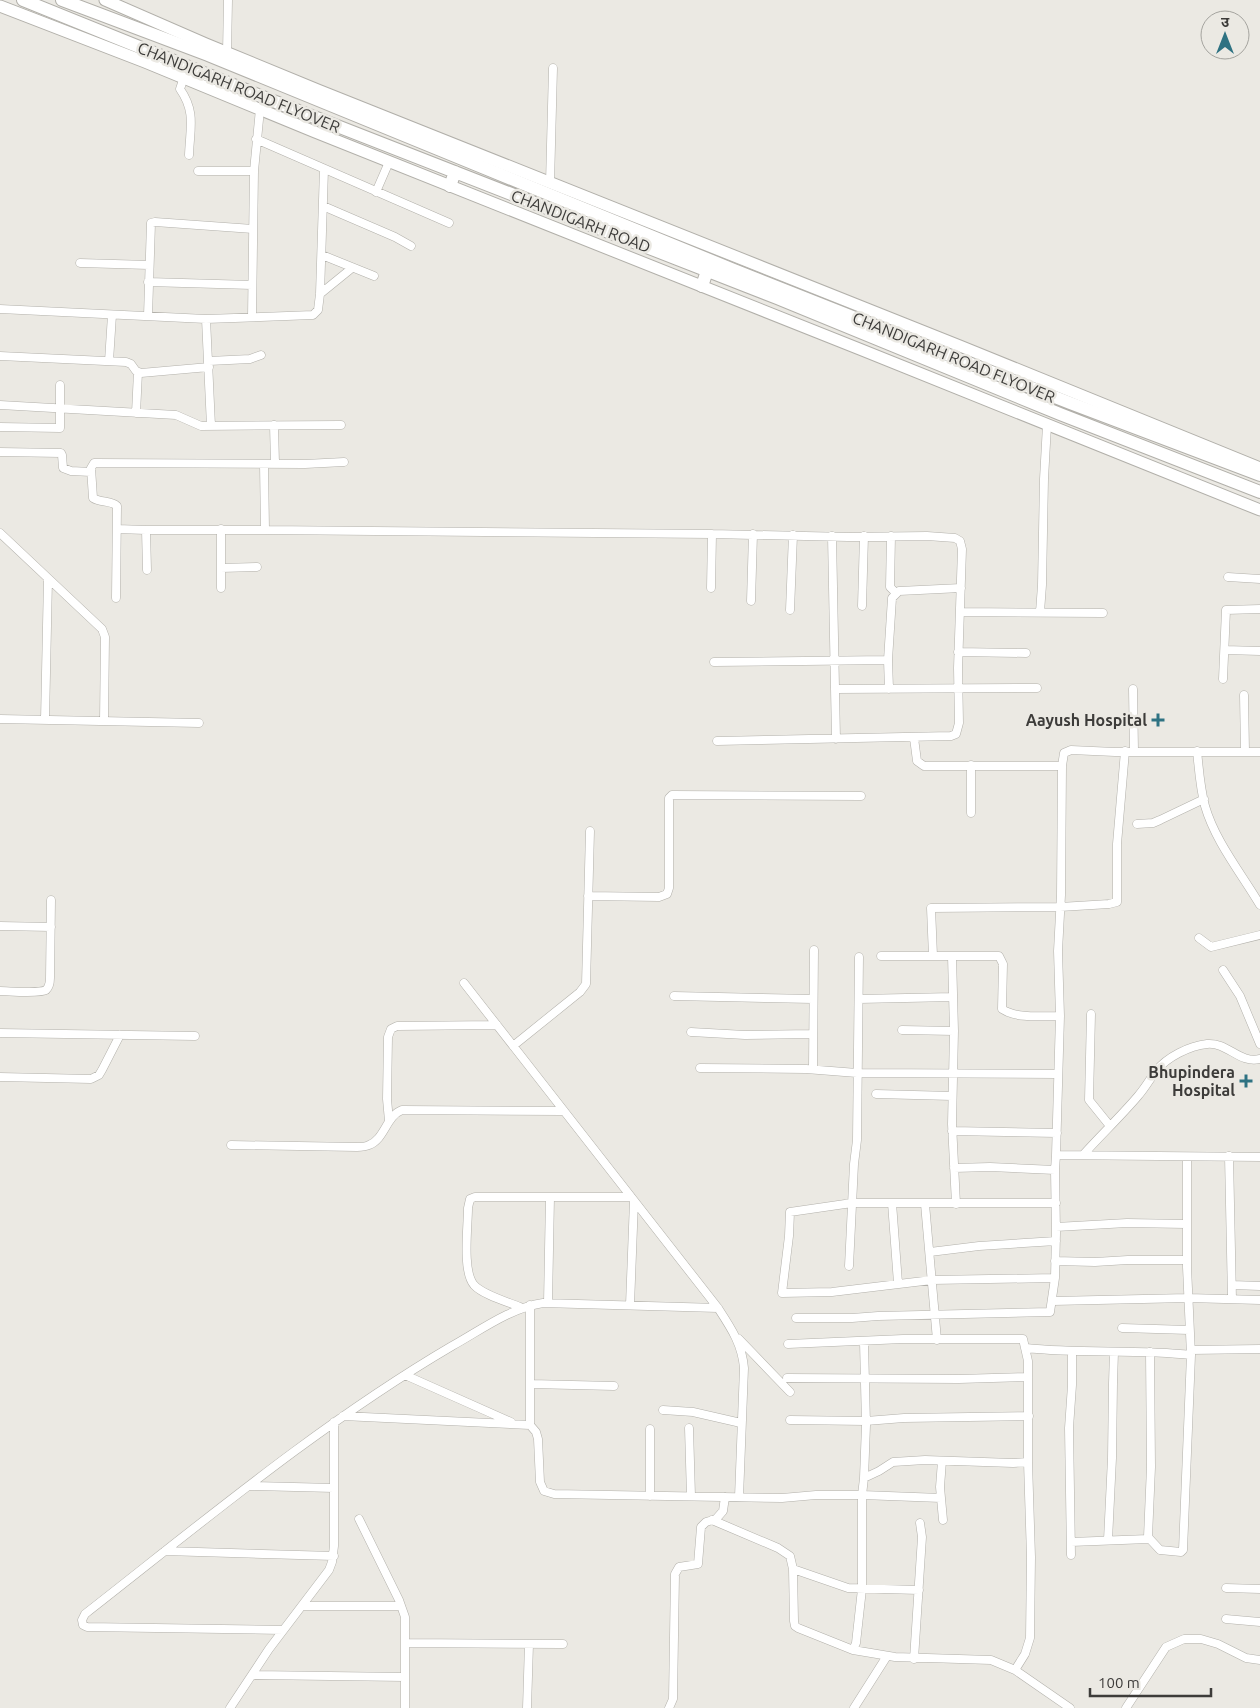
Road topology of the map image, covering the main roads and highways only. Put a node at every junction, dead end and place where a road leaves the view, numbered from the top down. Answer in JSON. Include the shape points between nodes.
{"nodes":[{"id":1,"x":23,"y":0,"type":"edge"},
{"id":2,"x":62,"y":0,"type":"edge"},
{"id":3,"x":105,"y":0,"type":"edge"},
{"id":4,"x":0,"y":6,"type":"edge"},
{"id":5,"x":403,"y":130,"type":"junction"},
{"id":6,"x":455,"y":172,"type":"junction"},
{"id":7,"x":450,"y":186,"type":"junction"},
{"id":8,"x":652,"y":230,"type":"junction"},
{"id":9,"x":707,"y":271,"type":"junction"},
{"id":10,"x":702,"y":286,"type":"junction"},
{"id":11,"x":1260,"y":468,"type":"edge"},
{"id":12,"x":1260,"y":475,"type":"edge"},
{"id":13,"x":1260,"y":492,"type":"edge"},
{"id":14,"x":1260,"y":510,"type":"edge"}],
"edges":[{"from":1,"to":6,"type":"highway","name":"CHANDIGARH ROAD FLYOVER"},
{"from":2,"to":5,"type":"highway","name":"CHANDIGARH ROAD FLYOVER","via":[[208,55],[388,129]]},
{"from":3,"to":5,"type":"main road"},
{"from":4,"to":7,"type":"main road"},
{"from":5,"to":8,"type":"highway","name":"CHANDIGARH ROAD FLYOVER"},
{"from":5,"to":8,"type":"main road","via":[[550,183]]},
{"from":6,"to":7,"type":"highway"},
{"from":6,"to":9,"type":"highway","name":"CHANDIGARH ROAD"},
{"from":7,"to":10,"type":"main road"},
{"from":8,"to":11,"type":"main road","via":[[956,344]]},
{"from":8,"to":12,"type":"highway","name":"CHANDIGARH ROAD FLYOVER","via":[[668,243]]},
{"from":9,"to":10,"type":"highway"},
{"from":9,"to":13,"type":"highway","name":"CHANDIGARH ROAD FLYOVER"},
{"from":10,"to":14,"type":"main road"}]}
